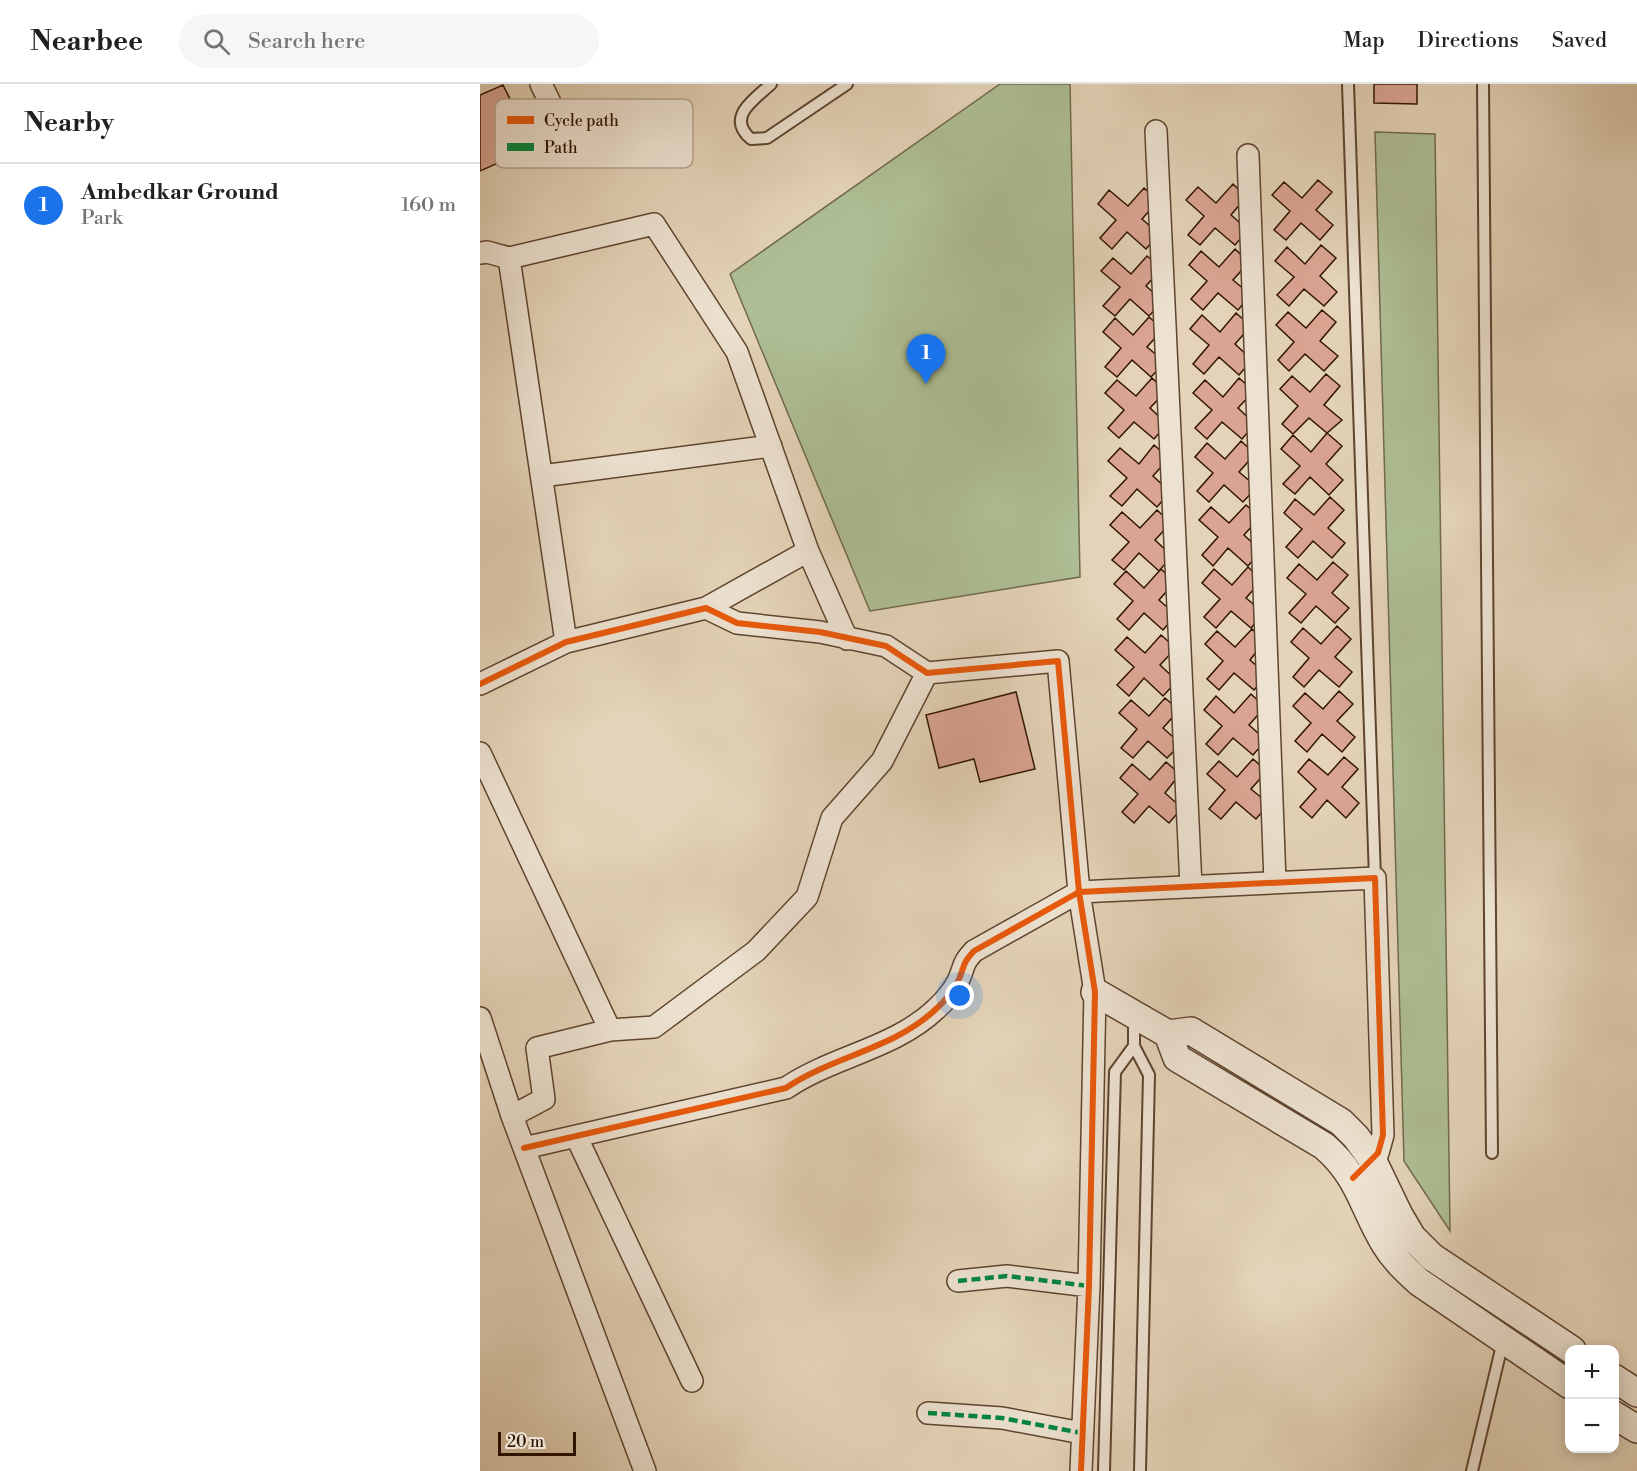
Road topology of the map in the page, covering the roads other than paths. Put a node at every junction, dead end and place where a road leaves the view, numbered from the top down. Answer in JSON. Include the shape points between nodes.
{"nodes":[{"id":1,"x":541,"y":84,"type":"edge"},
{"id":2,"x":771,"y":84,"type":"edge"},
{"id":3,"x":847,"y":84,"type":"edge"},
{"id":4,"x":1348,"y":84,"type":"edge"},
{"id":5,"x":1483,"y":84,"type":"edge"},
{"id":6,"x":548,"y":99,"type":"edge"},
{"id":7,"x":1156,"y":131,"type":"dead end"},
{"id":8,"x":1248,"y":155,"type":"dead end"},
{"id":9,"x":480,"y":253,"type":"edge"},
{"id":10,"x":509,"y":258,"type":"junction"},
{"id":11,"x":771,"y":446,"type":"junction"},
{"id":12,"x":542,"y":476,"type":"junction"},
{"id":13,"x":808,"y":551,"type":"junction"},
{"id":14,"x":705,"y":608,"type":"junction"},
{"id":15,"x":847,"y":639,"type":"junction"},
{"id":16,"x":566,"y":642,"type":"junction"},
{"id":17,"x":927,"y":673,"type":"junction"},
{"id":18,"x":480,"y":684,"type":"edge"},
{"id":19,"x":480,"y":753,"type":"edge"},
{"id":20,"x":1375,"y":878,"type":"junction"},
{"id":21,"x":1275,"y":882,"type":"junction"},
{"id":22,"x":1191,"y":887,"type":"junction"},
{"id":23,"x":1079,"y":892,"type":"junction"},
{"id":24,"x":1095,"y":992,"type":"junction"},
{"id":25,"x":1135,"y":1014,"type":"junction"},
{"id":26,"x":480,"y":1018,"type":"edge"},
{"id":27,"x":610,"y":1030,"type":"junction"},
{"id":28,"x":1168,"y":1034,"type":"junction"},
{"id":29,"x":1134,"y":1046,"type":"junction"},
{"id":30,"x":512,"y":1116,"type":"junction"},
{"id":31,"x":576,"y":1136,"type":"junction"},
{"id":32,"x":524,"y":1148,"type":"junction"},
{"id":33,"x":1492,"y":1153,"type":"dead end"},
{"id":34,"x":1372,"y":1159,"type":"junction"},
{"id":35,"x":1353,"y":1178,"type":"junction"},
{"id":36,"x":957,"y":1281,"type":"dead end"},
{"id":37,"x":1089,"y":1286,"type":"junction"},
{"id":38,"x":1503,"y":1341,"type":"junction"},
{"id":39,"x":1565,"y":1345,"type":"edge"},
{"id":40,"x":692,"y":1381,"type":"dead end"},
{"id":41,"x":1619,"y":1381,"type":"edge"},
{"id":42,"x":1565,"y":1382,"type":"edge"},
{"id":43,"x":1637,"y":1393,"type":"edge"},
{"id":44,"x":928,"y":1413,"type":"dead end"},
{"id":45,"x":1619,"y":1417,"type":"edge"},
{"id":46,"x":1637,"y":1429,"type":"edge"},
{"id":47,"x":1083,"y":1433,"type":"junction"},
{"id":48,"x":645,"y":1471,"type":"edge"},
{"id":49,"x":1081,"y":1471,"type":"edge"},
{"id":50,"x":1104,"y":1471,"type":"edge"},
{"id":51,"x":1140,"y":1471,"type":"edge"},
{"id":52,"x":1472,"y":1471,"type":"edge"}],
"edges":[{"from":1,"to":6,"type":"street"},
{"from":2,"to":3,"type":"lane","via":[[744,110],[741,118],[741,127],[751,139],[767,138]]},
{"from":4,"to":20,"type":"lane"},
{"from":5,"to":33,"type":"lane"},
{"from":7,"to":22,"type":"street"},
{"from":8,"to":21,"type":"street"},
{"from":9,"to":10,"type":"street"},
{"from":10,"to":11,"type":"street","via":[[654,225],[737,352]]},
{"from":10,"to":12,"type":"street"},
{"from":11,"to":12,"type":"street"},
{"from":11,"to":13,"type":"street"},
{"from":12,"to":16,"type":"street"},
{"from":13,"to":14,"type":"street"},
{"from":13,"to":15,"type":"street"},
{"from":14,"to":15,"type":"street","via":[[737,623],[820,632]]},
{"from":14,"to":16,"type":"street"},
{"from":15,"to":17,"type":"street","via":[[886,646]]},
{"from":16,"to":18,"type":"street"},
{"from":17,"to":23,"type":"street","via":[[1058,661]]},
{"from":17,"to":27,"type":"street","via":[[882,761],[832,818],[807,897],[756,951],[654,1027]]},
{"from":19,"to":27,"type":"street"},
{"from":20,"to":21,"type":"street"},
{"from":20,"to":34,"type":"street","via":[[1383,1135]]},
{"from":21,"to":22,"type":"street"},
{"from":22,"to":23,"type":"street"},
{"from":23,"to":24,"type":"street"},
{"from":23,"to":31,"type":"street","via":[[974,951],[938,1008],[892,1040],[804,1076],[786,1088]]},
{"from":24,"to":25,"type":"street"},
{"from":24,"to":37,"type":"street"},
{"from":25,"to":28,"type":"street"},
{"from":25,"to":29,"type":"lane"},
{"from":26,"to":30,"type":"street"},
{"from":27,"to":30,"type":"street","via":[[537,1048],[544,1099]]},
{"from":28,"to":34,"type":"street","via":[[1191,1031],[1341,1122]]},
{"from":28,"to":35,"type":"street","via":[[1177,1058],[1324,1146]]},
{"from":29,"to":50,"type":"lane","via":[[1115,1072]]},
{"from":29,"to":51,"type":"lane","via":[[1149,1075]]},
{"from":30,"to":32,"type":"street"},
{"from":31,"to":32,"type":"street"},
{"from":31,"to":40,"type":"street"},
{"from":32,"to":48,"type":"street"},
{"from":34,"to":35,"type":"street"},
{"from":34,"to":39,"type":"street","via":[[1412,1237],[1432,1257]]},
{"from":35,"to":38,"type":"street","via":[[1385,1244],[1400,1265]]},
{"from":36,"to":37,"type":"street","via":[[1007,1276]]},
{"from":37,"to":47,"type":"street"},
{"from":38,"to":42,"type":"street"},
{"from":38,"to":52,"type":"lane"},
{"from":41,"to":43,"type":"street"},
{"from":44,"to":47,"type":"street","via":[[1002,1418]]},
{"from":45,"to":46,"type":"street"},
{"from":47,"to":49,"type":"street"}]}
